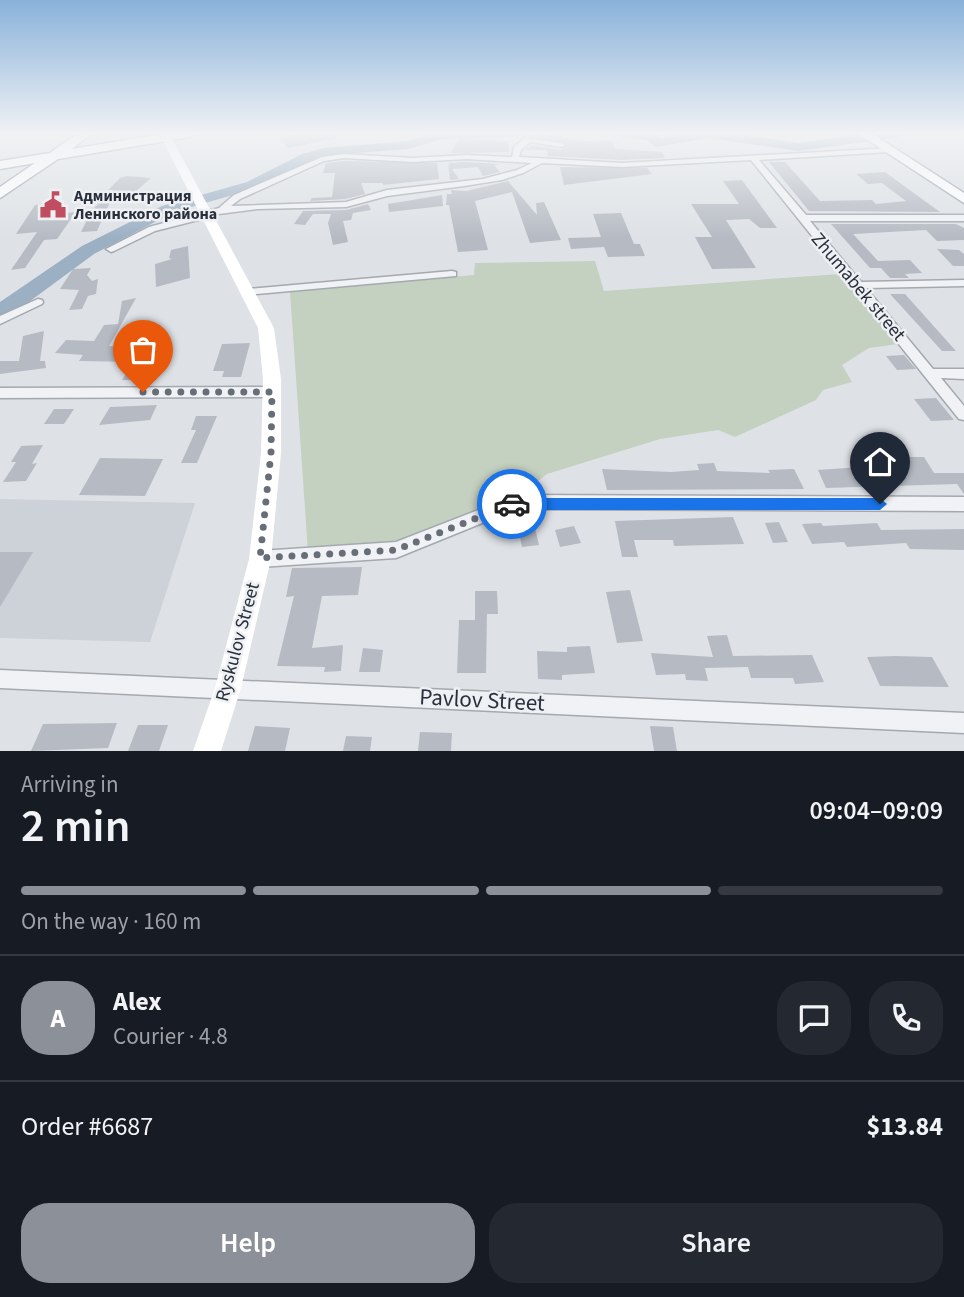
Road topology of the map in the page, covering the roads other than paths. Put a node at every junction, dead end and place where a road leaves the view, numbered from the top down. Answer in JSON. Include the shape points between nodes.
{"nodes":[{"id":1,"x":31,"y":168,"type":"edge"},
{"id":2,"x":34,"y":168,"type":"edge"},
{"id":3,"x":181,"y":168,"type":"edge"},
{"id":4,"x":302,"y":168,"type":"edge"},
{"id":5,"x":529,"y":168,"type":"edge"},
{"id":6,"x":762,"y":168,"type":"edge"},
{"id":7,"x":919,"y":168,"type":"edge"},
{"id":8,"x":926,"y":168,"type":"edge"},
{"id":9,"x":29,"y":171,"type":"junction"},
{"id":10,"x":0,"y":175,"type":"edge"},
{"id":11,"x":964,"y":191,"type":"edge"},
{"id":12,"x":0,"y":193,"type":"edge"},
{"id":13,"x":964,"y":200,"type":"edge"},
{"id":14,"x":207,"y":208,"type":"junction"},
{"id":15,"x":801,"y":218,"type":"junction"},
{"id":16,"x":964,"y":218,"type":"edge"},
{"id":17,"x":111,"y":249,"type":"dead end"},
{"id":18,"x":452,"y":274,"type":"dead end"},
{"id":19,"x":964,"y":283,"type":"edge"},
{"id":20,"x":856,"y":285,"type":"junction"},
{"id":21,"x":247,"y":292,"type":"junction"},
{"id":22,"x":37,"y":302,"type":"dead end"},
{"id":23,"x":0,"y":320,"type":"edge"},
{"id":24,"x":929,"y":373,"type":"junction"},
{"id":25,"x":964,"y":374,"type":"edge"},
{"id":26,"x":272,"y":392,"type":"junction"},
{"id":27,"x":0,"y":393,"type":"edge"},
{"id":28,"x":964,"y":415,"type":"edge"},
{"id":29,"x":964,"y":504,"type":"edge"},
{"id":30,"x":260,"y":558,"type":"junction"},
{"id":31,"x":0,"y":679,"type":"edge"},
{"id":32,"x":228,"y":688,"type":"junction"},
{"id":33,"x":964,"y":723,"type":"edge"},
{"id":34,"x":206,"y":751,"type":"edge"}],
"edges":[{"from":1,"to":9,"type":"main road"},
{"from":2,"to":9,"type":"main road"},
{"from":3,"to":14,"type":"main road","name":"Ryskulov Street"},
{"from":4,"to":14,"type":"street"},
{"from":5,"to":14,"type":"street","via":[[485,181],[389,193],[342,205]]},
{"from":6,"to":15,"type":"street","name":"Zhumabek street"},
{"from":7,"to":13,"type":"main road"},
{"from":8,"to":11,"type":"main road"},
{"from":9,"to":12,"type":"main road"},
{"from":10,"to":12,"type":"main road","via":[[5,182]]},
{"from":14,"to":17,"type":"street"},
{"from":14,"to":21,"type":"main road","name":"Ryskulov Street"},
{"from":15,"to":16,"type":"street"},
{"from":15,"to":20,"type":"street","name":"Zhumabek street"},
{"from":18,"to":21,"type":"street"},
{"from":19,"to":20,"type":"street"},
{"from":20,"to":24,"type":"street","name":"Zhumabek street"},
{"from":21,"to":26,"type":"main road","name":"Ryskulov Street","via":[[266,328]]},
{"from":22,"to":23,"type":"street"},
{"from":24,"to":25,"type":"street"},
{"from":24,"to":28,"type":"street","name":"Zhumabek street"},
{"from":26,"to":27,"type":"street"},
{"from":26,"to":30,"type":"main road","name":"Ryskulov Street"},
{"from":29,"to":30,"type":"street","via":[[517,502],[396,550]]},
{"from":30,"to":32,"type":"main road","name":"Ryskulov Street"},
{"from":31,"to":32,"type":"street","name":"Pavlov Street"},
{"from":32,"to":33,"type":"street","name":"Pavlov Street"},
{"from":32,"to":34,"type":"main road","name":"Ryskulov Street"}]}
